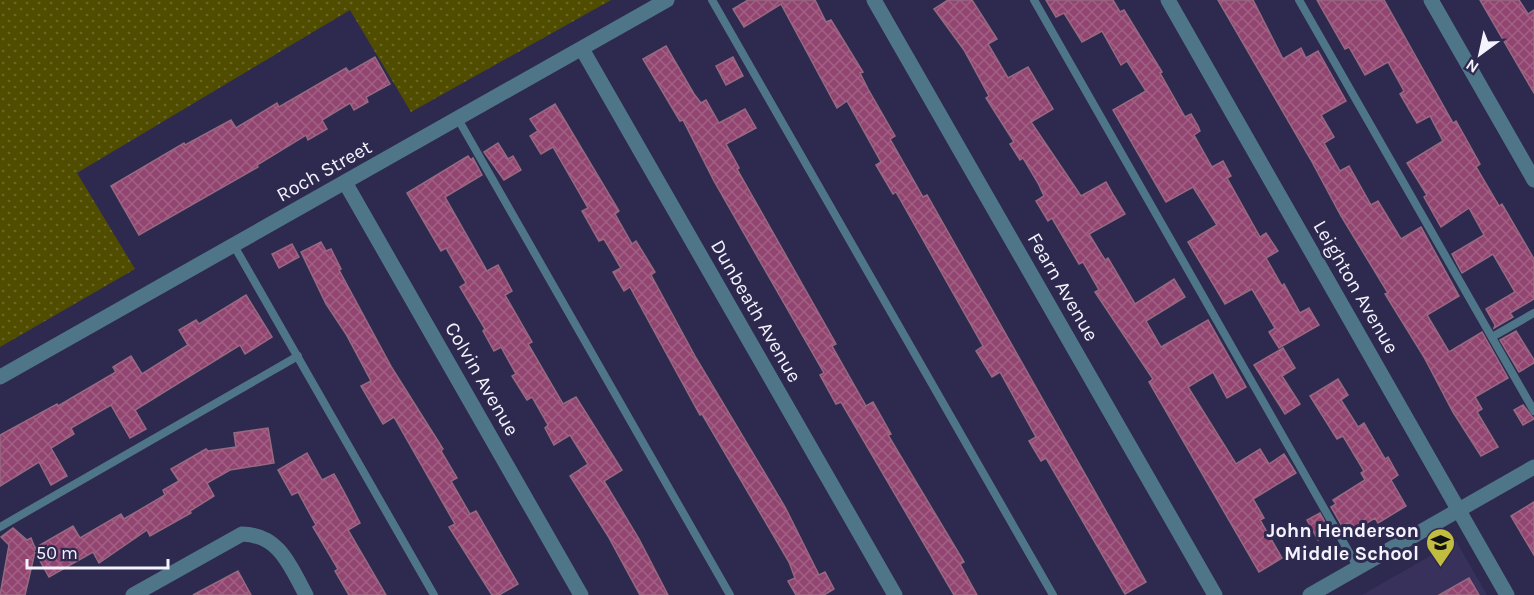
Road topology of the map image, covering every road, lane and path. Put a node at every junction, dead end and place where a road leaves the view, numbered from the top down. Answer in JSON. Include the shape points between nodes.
{"nodes":[{"id":1,"x":668,"y":0,"type":"edge"},
{"id":2,"x":712,"y":0,"type":"edge"},
{"id":3,"x":874,"y":0,"type":"edge"},
{"id":4,"x":1034,"y":0,"type":"edge"},
{"id":5,"x":1168,"y":0,"type":"edge"},
{"id":6,"x":1299,"y":0,"type":"edge"},
{"id":7,"x":1431,"y":0,"type":"edge"},
{"id":8,"x":582,"y":49,"type":"junction"},
{"id":9,"x":458,"y":120,"type":"junction"},
{"id":10,"x":1534,"y":180,"type":"edge"},
{"id":11,"x":346,"y":184,"type":"junction"},
{"id":12,"x":233,"y":244,"type":"junction"},
{"id":13,"x":1534,"y":313,"type":"edge"},
{"id":14,"x":1492,"y":337,"type":"junction"},
{"id":15,"x":298,"y":356,"type":"junction"},
{"id":16,"x":0,"y":377,"type":"edge"},
{"id":17,"x":1534,"y":411,"type":"edge"},
{"id":18,"x":1534,"y":467,"type":"edge"},
{"id":19,"x":1459,"y":510,"type":"junction"},
{"id":20,"x":0,"y":527,"type":"edge"},
{"id":21,"x":1358,"y":568,"type":"junction"},
{"id":22,"x":133,"y":595,"type":"edge"},
{"id":23,"x":306,"y":595,"type":"edge"},
{"id":24,"x":434,"y":595,"type":"edge"},
{"id":25,"x":581,"y":595,"type":"edge"},
{"id":26,"x":730,"y":595,"type":"edge"},
{"id":27,"x":895,"y":595,"type":"edge"},
{"id":28,"x":1053,"y":595,"type":"edge"},
{"id":29,"x":1215,"y":595,"type":"edge"},
{"id":30,"x":1310,"y":595,"type":"edge"},
{"id":31,"x":1507,"y":595,"type":"edge"}],
"edges":[{"from":1,"to":8,"type":"street","name":"Roch Street"},
{"from":2,"to":28,"type":"lane"},
{"from":3,"to":29,"type":"street","name":"Fearn Avenue"},
{"from":4,"to":21,"type":"lane"},
{"from":5,"to":19,"type":"street","name":"Leighton Avenue"},
{"from":6,"to":14,"type":"lane"},
{"from":7,"to":10,"type":"street"},
{"from":8,"to":9,"type":"street","name":"Roch Street"},
{"from":8,"to":27,"type":"street","name":"Dunbeath Avenue"},
{"from":9,"to":11,"type":"street","name":"Roch Street"},
{"from":9,"to":26,"type":"lane"},
{"from":11,"to":12,"type":"street","name":"Roch Street"},
{"from":11,"to":25,"type":"street","name":"Colvin Avenue"},
{"from":12,"to":15,"type":"lane"},
{"from":12,"to":16,"type":"street","name":"Roch Street"},
{"from":13,"to":14,"type":"lane"},
{"from":14,"to":17,"type":"lane"},
{"from":15,"to":20,"type":"lane"},
{"from":15,"to":24,"type":"lane"},
{"from":18,"to":19,"type":"street"},
{"from":19,"to":21,"type":"street"},
{"from":19,"to":31,"type":"street","name":"Leighton Avenue"},
{"from":21,"to":30,"type":"street"},
{"from":22,"to":23,"type":"street","via":[[242,534],[259,535],[282,552]]}]}
